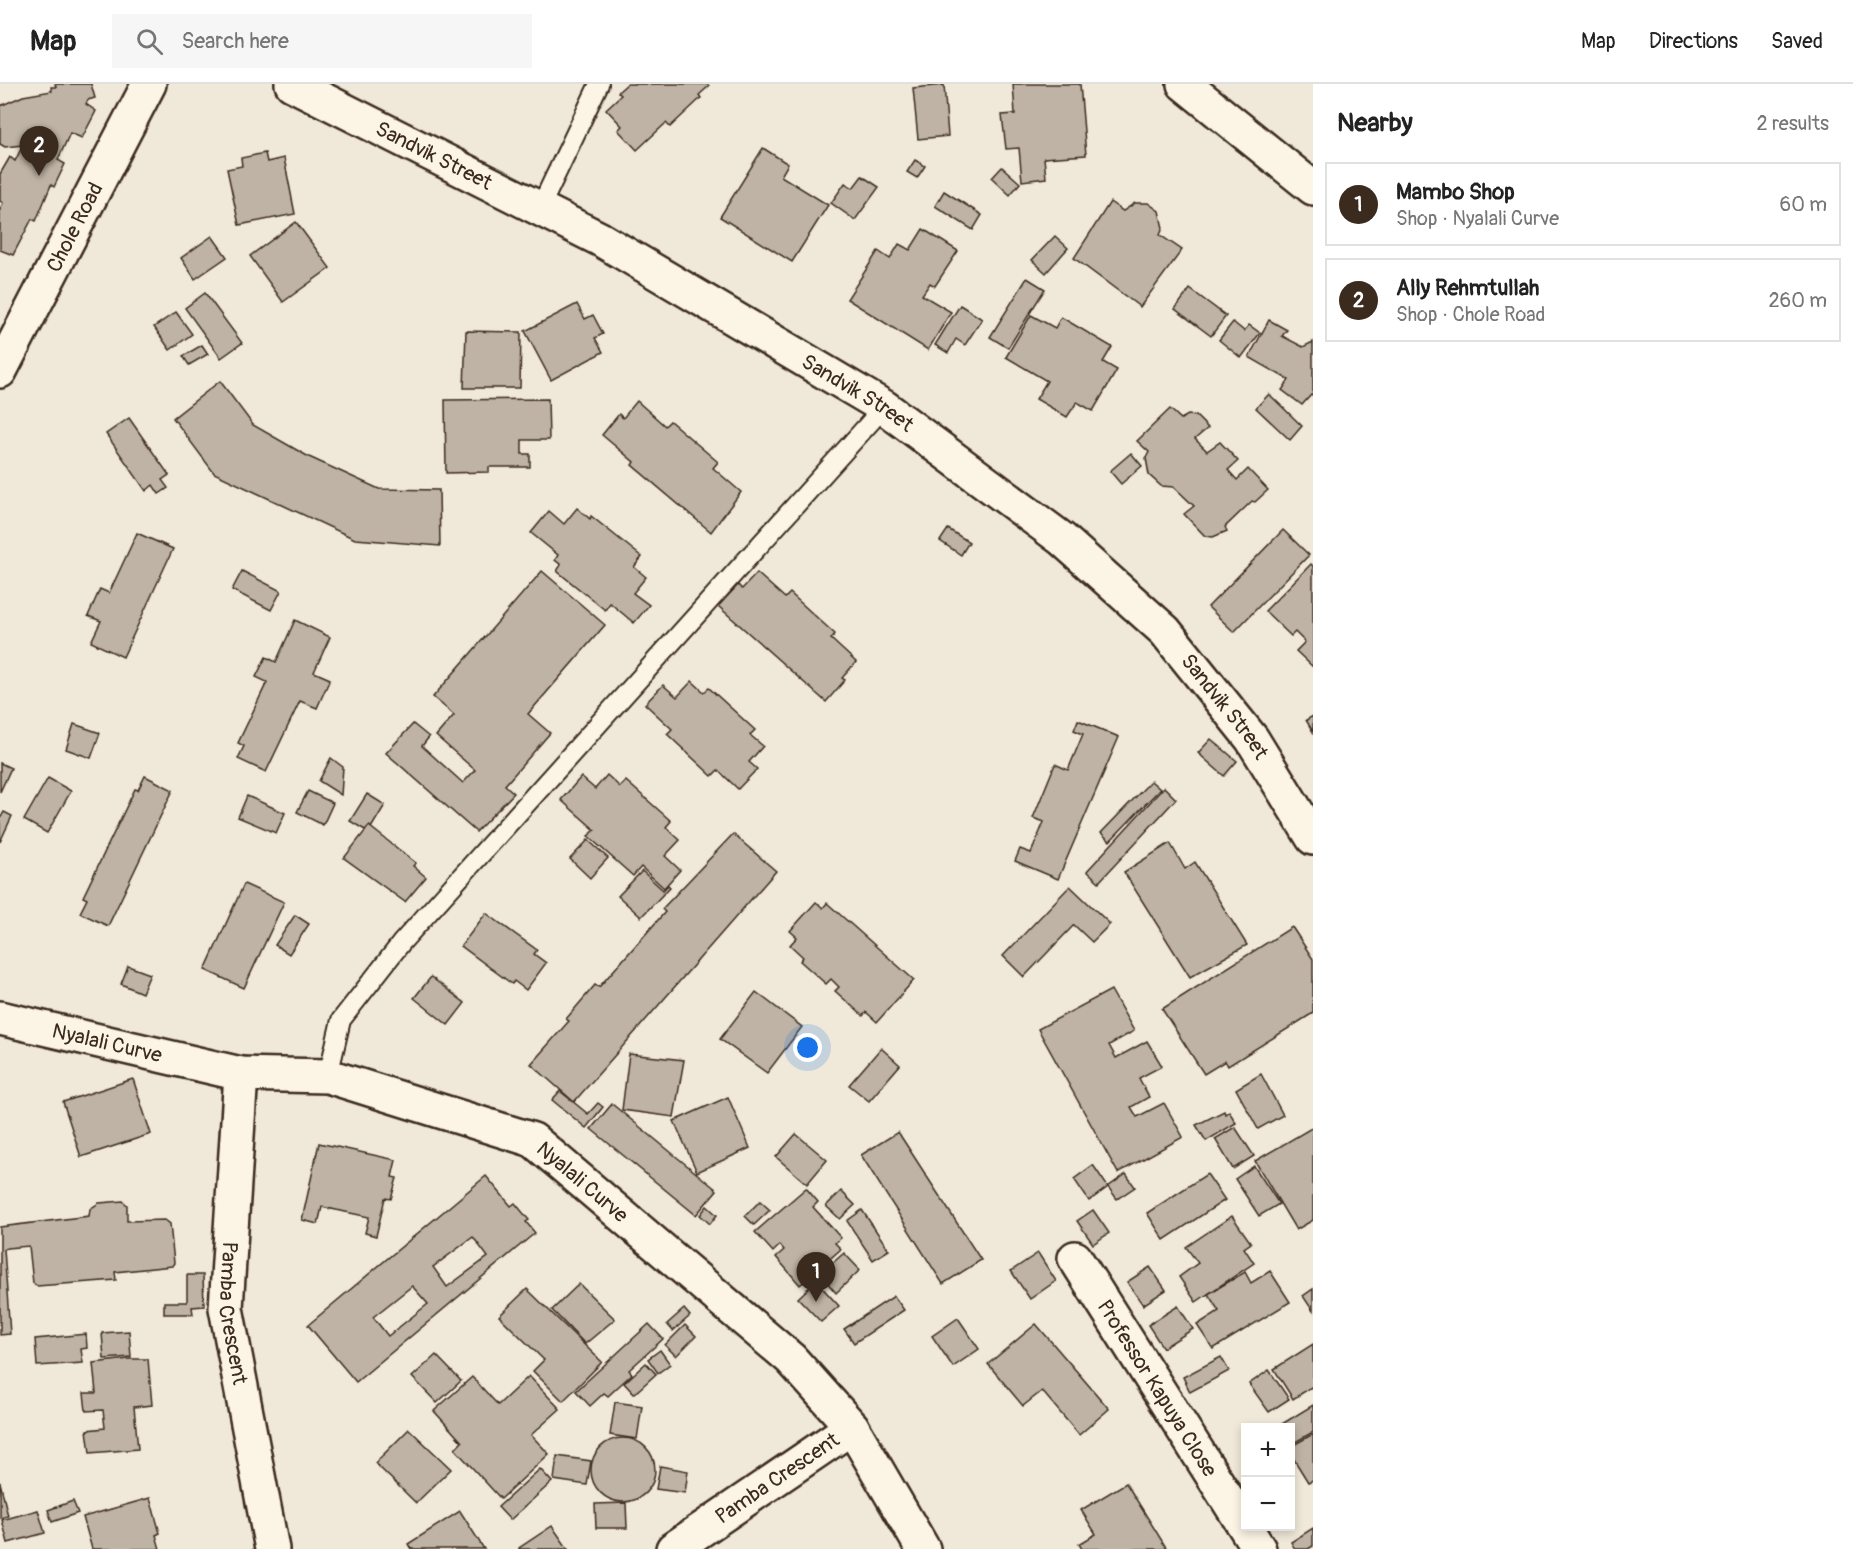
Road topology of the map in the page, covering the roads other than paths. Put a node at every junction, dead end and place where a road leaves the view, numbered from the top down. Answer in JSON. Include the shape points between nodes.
{"nodes":[{"id":1,"x":149,"y":84,"type":"edge"},
{"id":2,"x":292,"y":84,"type":"edge"},
{"id":3,"x":599,"y":84,"type":"edge"},
{"id":4,"x":1184,"y":84,"type":"edge"},
{"id":5,"x":1313,"y":189,"type":"edge"},
{"id":6,"x":540,"y":208,"type":"junction"},
{"id":7,"x":0,"y":372,"type":"edge"},
{"id":8,"x":884,"y":407,"type":"junction"},
{"id":9,"x":1313,"y":838,"type":"edge"},
{"id":10,"x":0,"y":1018,"type":"edge"},
{"id":11,"x":241,"y":1074,"type":"junction"},
{"id":12,"x":328,"y":1076,"type":"junction"},
{"id":13,"x":1075,"y":1258,"type":"dead end"},
{"id":14,"x":852,"y":1427,"type":"junction"},
{"id":15,"x":272,"y":1549,"type":"edge"},
{"id":16,"x":673,"y":1549,"type":"edge"},
{"id":17,"x":923,"y":1549,"type":"edge"},
{"id":18,"x":1259,"y":1549,"type":"edge"}],
"edges":[{"from":1,"to":7,"type":"street","name":"Chole Road"},
{"from":2,"to":6,"type":"street","name":"Sandvik Street"},
{"from":3,"to":6,"type":"lane"},
{"from":4,"to":5,"type":"street"},
{"from":6,"to":8,"type":"street","name":"Sandvik Street","via":[[600,238]]},
{"from":8,"to":9,"type":"street","name":"Sandvik Street","via":[[1062,539],[1165,631],[1252,739]]},
{"from":8,"to":12,"type":"lane","via":[[402,942],[341,1020]]},
{"from":10,"to":11,"type":"street","name":"Nyalali Curve"},
{"from":11,"to":12,"type":"street","name":"Nyalali Curve"},
{"from":11,"to":15,"type":"street","name":"Pamba Crescent","via":[[226,1308]]},
{"from":12,"to":14,"type":"street","name":"Nyalali Curve","via":[[532,1140],[790,1359]]},
{"from":13,"to":18,"type":"street","name":"Professor Kapuya Close"},
{"from":14,"to":16,"type":"street","name":"Pamba Crescent"},
{"from":14,"to":17,"type":"street","name":"Nyalali Curve"}]}
